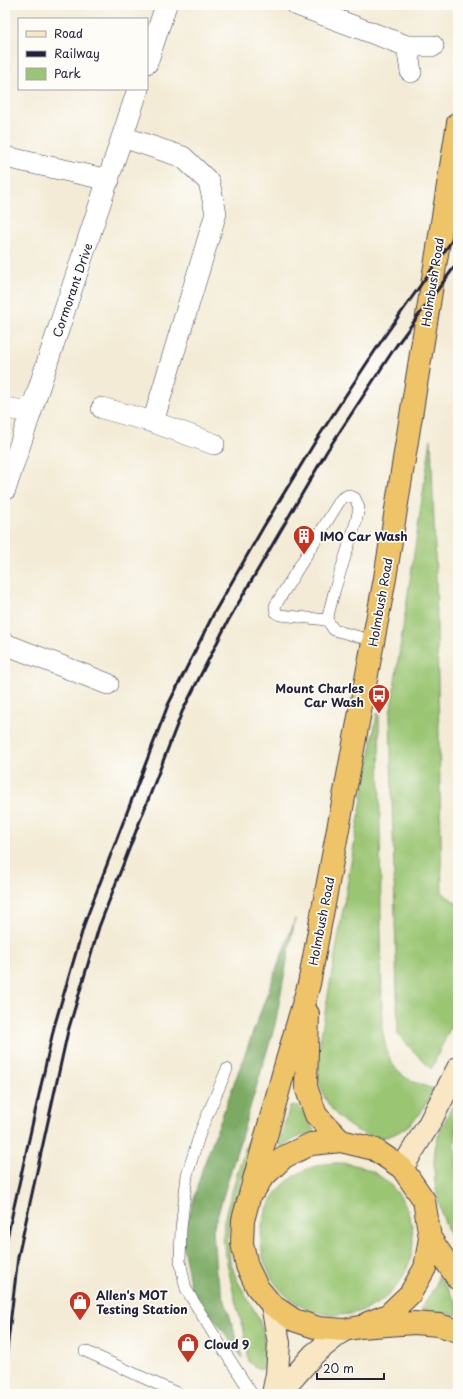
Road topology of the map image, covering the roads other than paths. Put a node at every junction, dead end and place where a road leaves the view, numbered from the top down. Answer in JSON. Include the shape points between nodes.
{"nodes":[{"id":1,"x":166,"y":5,"type":"edge"},
{"id":2,"x":297,"y":5,"type":"edge"},
{"id":3,"x":407,"y":46,"type":"junction"},
{"id":4,"x":433,"y":46,"type":"dead end"},
{"id":5,"x":148,"y":60,"type":"edge"},
{"id":6,"x":411,"y":72,"type":"dead end"},
{"id":7,"x":138,"y":90,"type":"edge"},
{"id":8,"x":458,"y":123,"type":"edge"},
{"id":9,"x":123,"y":137,"type":"junction"},
{"id":10,"x":5,"y":157,"type":"edge"},
{"id":11,"x":109,"y":180,"type":"junction"},
{"id":12,"x":5,"y":408,"type":"edge"},
{"id":13,"x":102,"y":408,"type":"dead end"},
{"id":14,"x":31,"y":412,"type":"junction"},
{"id":15,"x":153,"y":422,"type":"junction"},
{"id":16,"x":214,"y":444,"type":"dead end"},
{"id":17,"x":5,"y":490,"type":"edge"},
{"id":18,"x":327,"y":620,"type":"junction"},
{"id":19,"x":374,"y":641,"type":"junction"},
{"id":20,"x":5,"y":644,"type":"edge"},
{"id":21,"x":108,"y":684,"type":"dead end"},
{"id":22,"x":309,"y":984,"type":"junction"},
{"id":23,"x":458,"y":1068,"type":"edge"},
{"id":24,"x":227,"y":1069,"type":"dead end"},
{"id":25,"x":341,"y":1141,"type":"junction"},
{"id":26,"x":402,"y":1168,"type":"junction"},
{"id":27,"x":250,"y":1198,"type":"junction"},
{"id":28,"x":430,"y":1238,"type":"junction"},
{"id":29,"x":458,"y":1279,"type":"edge"},
{"id":30,"x":272,"y":1305,"type":"junction"},
{"id":31,"x":352,"y":1328,"type":"junction"},
{"id":32,"x":458,"y":1331,"type":"edge"},
{"id":33,"x":85,"y":1351,"type":"dead end"},
{"id":34,"x":179,"y":1394,"type":"edge"},
{"id":35,"x":252,"y":1394,"type":"edge"},
{"id":36,"x":272,"y":1394,"type":"edge"},
{"id":37,"x":279,"y":1394,"type":"edge"}],
"edges":[{"from":1,"to":5,"type":"street"},
{"from":2,"to":3,"type":"street"},
{"from":3,"to":4,"type":"street"},
{"from":3,"to":6,"type":"street"},
{"from":7,"to":9,"type":"street","name":"Cormorant Drive"},
{"from":8,"to":19,"type":"highway","name":"Holmbush Road"},
{"from":9,"to":11,"type":"street","name":"Cormorant Drive"},
{"from":9,"to":15,"type":"street","via":[[183,157],[209,182],[216,213]]},
{"from":10,"to":11,"type":"street"},
{"from":11,"to":14,"type":"street","name":"Cormorant Drive"},
{"from":12,"to":14,"type":"street"},
{"from":13,"to":15,"type":"street"},
{"from":14,"to":17,"type":"street","name":"Cormorant Drive"},
{"from":15,"to":16,"type":"street"},
{"from":18,"to":18,"type":"lane","via":[[359,508],[355,498],[348,495],[330,515],[275,606],[276,612],[280,615]]},
{"from":18,"to":19,"type":"lane","via":[[334,630]]},
{"from":19,"to":22,"type":"highway","name":"Holmbush Road"},
{"from":20,"to":21,"type":"street"},
{"from":22,"to":25,"type":"highway","via":[[306,1087],[316,1115]]},
{"from":22,"to":27,"type":"highway"},
{"from":23,"to":26,"type":"street","via":[[429,1124]]},
{"from":24,"to":35,"type":"lane","via":[[201,1130],[187,1175],[180,1261],[186,1289]]},
{"from":25,"to":26,"type":"highway","via":[[374,1149]]},
{"from":25,"to":27,"type":"highway","via":[[311,1144],[284,1157],[262,1178]]},
{"from":26,"to":28,"type":"highway","via":[[424,1200]]},
{"from":27,"to":30,"type":"highway","via":[[243,1220],[242,1243],[250,1273],[257,1287]]},
{"from":28,"to":29,"type":"highway"},
{"from":28,"to":31,"type":"highway","via":[[425,1268],[410,1294],[388,1315]]},
{"from":30,"to":31,"type":"highway","via":[[294,1320],[318,1328]]},
{"from":30,"to":36,"type":"street","via":[[279,1343],[277,1374]]},
{"from":31,"to":32,"type":"highway","via":[[414,1323],[439,1324]]},
{"from":31,"to":37,"type":"street","via":[[314,1354]]},
{"from":33,"to":34,"type":"lane"}]}
